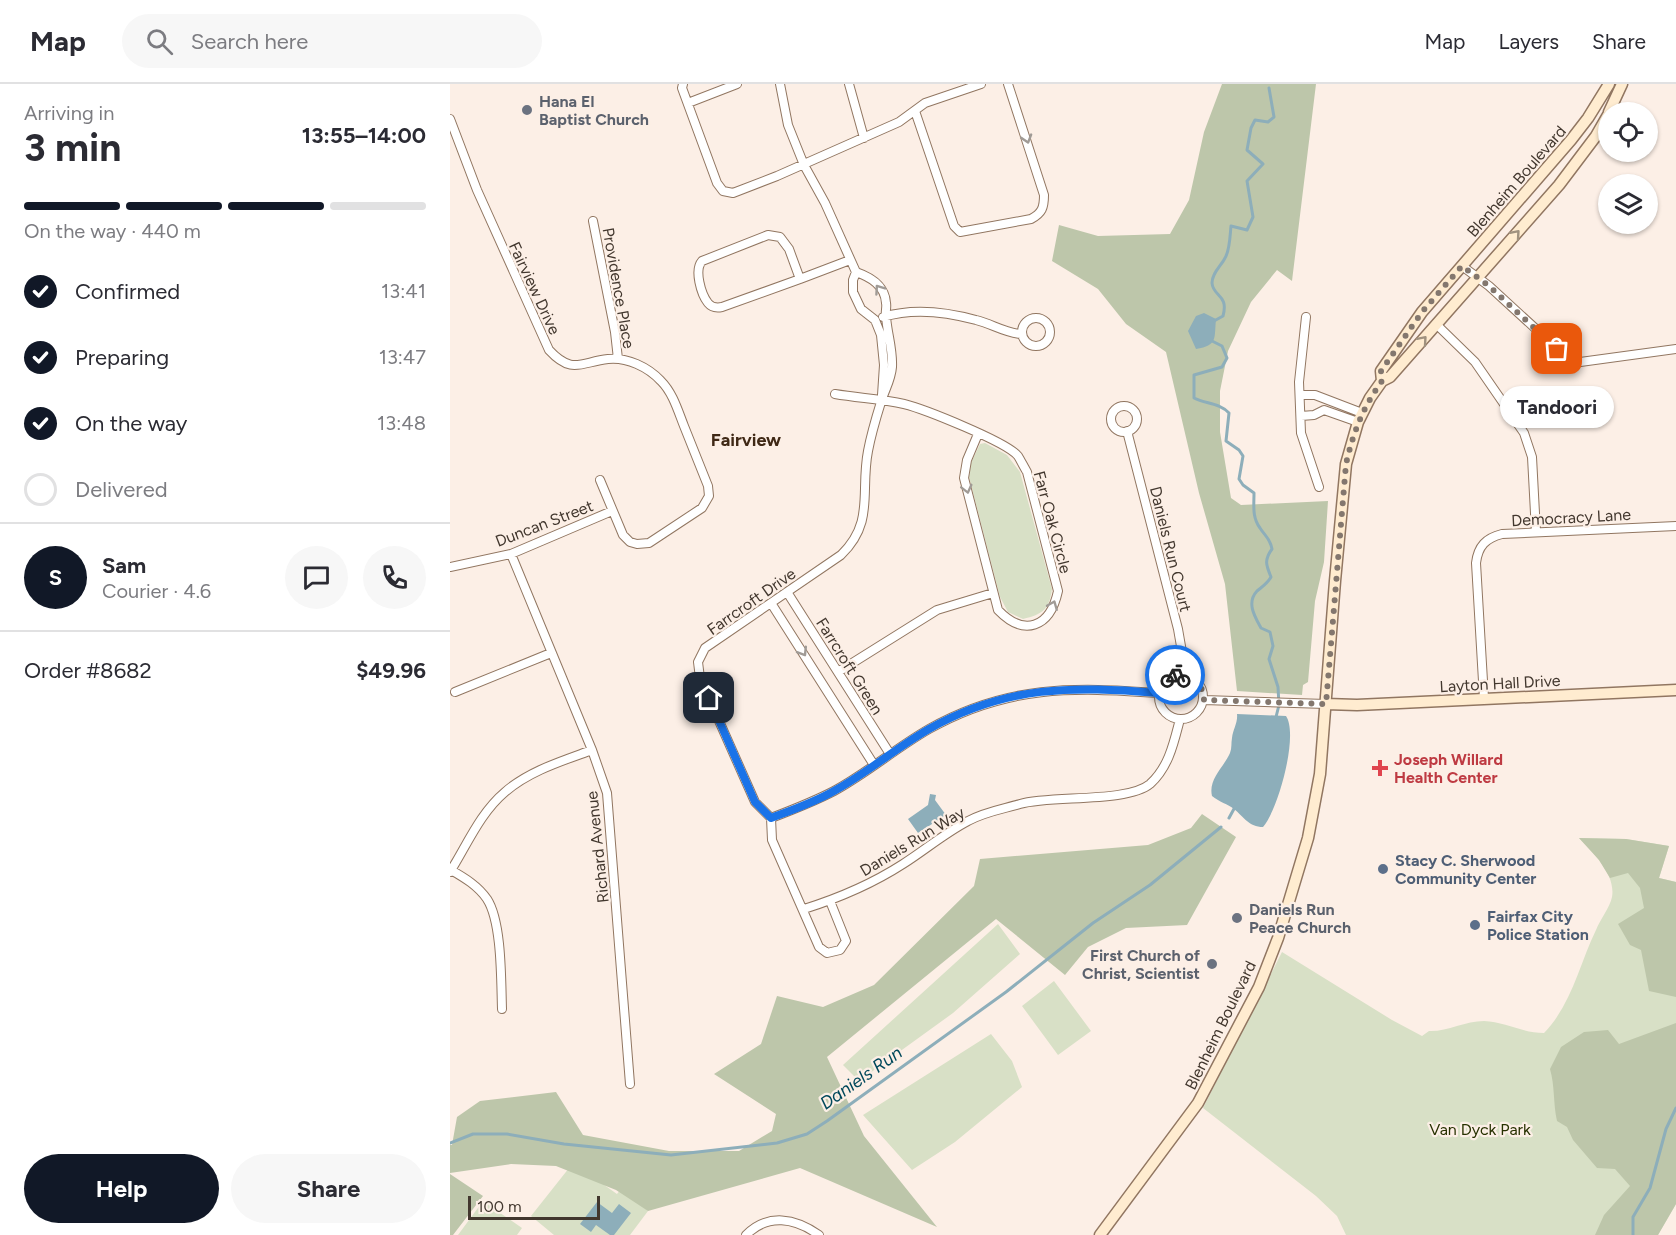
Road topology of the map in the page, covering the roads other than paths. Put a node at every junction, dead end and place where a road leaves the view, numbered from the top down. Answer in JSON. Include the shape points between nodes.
{"nodes":[{"id":1,"x":683,"y":84,"type":"edge"},
{"id":2,"x":737,"y":84,"type":"edge"},
{"id":3,"x":780,"y":84,"type":"edge"},
{"id":4,"x":849,"y":84,"type":"edge"},
{"id":5,"x":981,"y":84,"type":"edge"},
{"id":6,"x":1008,"y":84,"type":"edge"},
{"id":7,"x":1610,"y":84,"type":"edge"},
{"id":8,"x":1622,"y":84,"type":"edge"},
{"id":9,"x":1614,"y":102,"type":"edge"},
{"id":10,"x":688,"y":103,"type":"junction"},
{"id":11,"x":915,"y":111,"type":"junction"},
{"id":12,"x":450,"y":119,"type":"edge"},
{"id":13,"x":1598,"y":133,"type":"edge"},
{"id":14,"x":864,"y":138,"type":"junction"},
{"id":15,"x":804,"y":165,"type":"junction"},
{"id":16,"x":593,"y":221,"type":"dead end"},
{"id":17,"x":850,"y":260,"type":"junction"},
{"id":18,"x":1462,"y":266,"type":"junction"},
{"id":19,"x":856,"y":272,"type":"junction"},
{"id":20,"x":1477,"y":278,"type":"junction"},
{"id":21,"x":800,"y":279,"type":"junction"},
{"id":22,"x":886,"y":316,"type":"junction"},
{"id":23,"x":1306,"y":317,"type":"dead end"},
{"id":24,"x":875,"y":320,"type":"junction"},
{"id":25,"x":1436,"y":324,"type":"junction"},
{"id":26,"x":1022,"y":334,"type":"dead end"},
{"id":27,"x":1676,"y":349,"type":"edge"},
{"id":28,"x":618,"y":359,"type":"junction"},
{"id":29,"x":1382,"y":381,"type":"junction"},
{"id":30,"x":835,"y":394,"type":"dead end"},
{"id":31,"x":1300,"y":394,"type":"junction"},
{"id":32,"x":881,"y":400,"type":"junction"},
{"id":33,"x":1327,"y":401,"type":"junction"},
{"id":34,"x":1324,"y":410,"type":"junction"},
{"id":35,"x":1301,"y":416,"type":"junction"},
{"id":36,"x":1360,"y":417,"type":"junction"},
{"id":37,"x":1127,"y":431,"type":"dead end"},
{"id":38,"x":978,"y":434,"type":"junction"},
{"id":39,"x":600,"y":480,"type":"dead end"},
{"id":40,"x":1319,"y":488,"type":"dead end"},
{"id":41,"x":612,"y":511,"type":"junction"},
{"id":42,"x":1676,"y":526,"type":"edge"},
{"id":43,"x":1536,"y":532,"type":"junction"},
{"id":44,"x":511,"y":554,"type":"junction"},
{"id":45,"x":450,"y":567,"type":"edge"},
{"id":46,"x":787,"y":592,"type":"junction"},
{"id":47,"x":993,"y":593,"type":"junction"},
{"id":48,"x":771,"y":603,"type":"junction"},
{"id":49,"x":551,"y":653,"type":"junction"},
{"id":50,"x":838,"y":672,"type":"junction"},
{"id":51,"x":1181,"y":674,"type":"junction"},
{"id":52,"x":1676,"y":690,"type":"edge"},
{"id":53,"x":455,"y":692,"type":"dead end"},
{"id":54,"x":1159,"y":693,"type":"junction"},
{"id":55,"x":1484,"y":698,"type":"junction"},
{"id":56,"x":1204,"y":700,"type":"junction"},
{"id":57,"x":1326,"y":704,"type":"junction"},
{"id":58,"x":1180,"y":719,"type":"junction"},
{"id":59,"x":592,"y":750,"type":"junction"},
{"id":60,"x":890,"y":754,"type":"junction"},
{"id":61,"x":874,"y":765,"type":"junction"},
{"id":62,"x":771,"y":818,"type":"junction"},
{"id":63,"x":451,"y":871,"type":"edge"},
{"id":64,"x":830,"y":901,"type":"junction"},
{"id":65,"x":804,"y":909,"type":"junction"},
{"id":66,"x":502,"y":1009,"type":"dead end"},
{"id":67,"x":630,"y":1084,"type":"dead end"},
{"id":68,"x":746,"y":1235,"type":"edge"},
{"id":69,"x":819,"y":1235,"type":"edge"},
{"id":70,"x":1100,"y":1235,"type":"edge"}],
"edges":[{"from":1,"to":10,"type":"street"},
{"from":2,"to":10,"type":"street"},
{"from":3,"to":15,"type":"street","name":"Farrcroft Drive","via":[[788,125]]},
{"from":4,"to":14,"type":"street"},
{"from":5,"to":11,"type":"street"},
{"from":6,"to":11,"type":"street","one_way":true,"via":[[1044,195],[1040,214],[1031,219],[960,232],[954,226]]},
{"from":7,"to":18,"type":"main road","name":"Blenheim Boulevard","via":[[1571,140]]},
{"from":8,"to":9,"type":"main road","name":"Blenheim Boulevard"},
{"from":10,"to":15,"type":"street","via":[[723,191],[733,193]]},
{"from":11,"to":14,"type":"street"},
{"from":12,"to":28,"type":"street","name":"Fairview Drive","via":[[477,190],[549,350],[562,362],[574,365]]},
{"from":20,"to":13,"type":"main road","name":"Blenheim Boulevard","one_way":true,"via":[[1559,185]]},
{"from":14,"to":15,"type":"street"},
{"from":15,"to":17,"type":"street","name":"Farrcroft Drive"},
{"from":16,"to":28,"type":"street","name":"Providence Place"},
{"from":17,"to":19,"type":"street","name":"Farrcroft Drive"},
{"from":17,"to":21,"type":"street"},
{"from":18,"to":20,"type":"street"},
{"from":18,"to":29,"type":"main road","name":"Blenheim Boulevard","via":[[1422,312],[1381,371]]},
{"from":22,"to":19,"type":"street","name":"Farrcroft Drive","one_way":true,"via":[[881,288],[871,278]]},
{"from":19,"to":24,"type":"street","name":"Farrcroft Drive","via":[[853,292],[861,309]]},
{"from":20,"to":25,"type":"main road","name":"Blenheim Boulevard"},
{"from":20,"to":27,"type":"street","via":[[1573,363]]},
{"from":21,"to":21,"type":"street","via":[[715,308],[709,304],[697,266],[768,235],[780,237],[789,249]]},
{"from":22,"to":24,"type":"street"},
{"from":22,"to":26,"type":"street","via":[[940,312]]},
{"from":22,"to":32,"type":"street","name":"Farrcroft Drive","via":[[892,365],[890,383]]},
{"from":23,"to":31,"type":"street"},
{"from":24,"to":32,"type":"street","name":"Farrcroft Drive","via":[[883,348]]},
{"from":29,"to":25,"type":"main road","name":"Blenheim Boulevard","one_way":true,"via":[[1390,377]]},
{"from":25,"to":43,"type":"street","via":[[1476,362],[1524,433],[1532,457]]},
{"from":28,"to":41,"type":"street","via":[[650,371],[667,388],[709,490],[702,508],[649,543],[637,544],[626,539]]},
{"from":29,"to":36,"type":"main road","name":"Blenheim Boulevard"},
{"from":30,"to":32,"type":"street","name":"Farr Oak Circle"},
{"from":31,"to":33,"type":"street"},
{"from":31,"to":35,"type":"street"},
{"from":32,"to":38,"type":"street","name":"Farr Oak Circle","via":[[906,405]]},
{"from":32,"to":46,"type":"street","name":"Farrcroft Drive","via":[[868,453],[866,510],[856,536],[841,555]]},
{"from":33,"to":34,"type":"street"},
{"from":33,"to":36,"type":"street"},
{"from":34,"to":35,"type":"street"},
{"from":34,"to":36,"type":"street"},
{"from":35,"to":40,"type":"street","via":[[1301,433]]},
{"from":36,"to":57,"type":"main road","name":"Blenheim Boulevard","via":[[1346,464]]},
{"from":37,"to":51,"type":"street","name":"Daniels Run Court","via":[[1178,629]]},
{"from":38,"to":47,"type":"street","name":"Farr Oak Circle","one_way":true,"via":[[964,478]]},
{"from":47,"to":38,"type":"street","name":"Farr Oak Circle","one_way":true,"via":[[998,610],[1020,625],[1036,624],[1047,617],[1058,591],[1027,472],[1017,454]]},
{"from":39,"to":41,"type":"street"},
{"from":41,"to":44,"type":"street","name":"Duncan Street"},
{"from":42,"to":43,"type":"street","name":"Democracy Lane"},
{"from":43,"to":55,"type":"street","name":"Democracy Lane","via":[[1495,536],[1484,543],[1477,555]]},
{"from":44,"to":45,"type":"street","name":"Duncan Street"},
{"from":44,"to":49,"type":"street","name":"Richard Avenue"},
{"from":46,"to":48,"type":"street","name":"Farrcroft Drive"},
{"from":46,"to":50,"type":"street","name":"Farrcroft Green"},
{"from":47,"to":50,"type":"street","via":[[937,610]]},
{"from":48,"to":61,"type":"street","name":"Farrcroft Green","one_way":true},
{"from":48,"to":62,"type":"street","name":"Farrcroft Drive","via":[[705,648],[698,662],[700,678],[755,802]]},
{"from":49,"to":53,"type":"street"},
{"from":49,"to":59,"type":"street","name":"Richard Avenue"},
{"from":50,"to":60,"type":"street","name":"Farrcroft Green"},
{"from":51,"to":54,"type":"street","via":[[1168,678]]},
{"from":51,"to":56,"type":"street","via":[[1196,679]]},
{"from":52,"to":55,"type":"main road","name":"Layton Hall Drive"},
{"from":54,"to":58,"type":"street","via":[[1162,709]]},
{"from":54,"to":60,"type":"street","via":[[1061,689],[1022,694],[966,711]]},
{"from":55,"to":57,"type":"main road","name":"Layton Hall Drive"},
{"from":56,"to":57,"type":"street"},
{"from":56,"to":58,"type":"street","via":[[1193,716]]},
{"from":57,"to":70,"type":"main road","name":"Blenheim Boulevard","via":[[1320,774],[1308,838],[1259,987],[1198,1103]]},
{"from":58,"to":64,"type":"street","name":"Daniels Run Way","via":[[1170,757],[1149,785],[1125,795],[1033,800],[984,814],[867,885]]},
{"from":59,"to":63,"type":"street","via":[[529,776],[504,793],[478,825]]},
{"from":59,"to":67,"type":"street","name":"Richard Avenue","via":[[610,808]]},
{"from":60,"to":61,"type":"street"},
{"from":61,"to":62,"type":"street","via":[[810,804]]},
{"from":62,"to":65,"type":"street","via":[[772,840]]},
{"from":63,"to":66,"type":"street","via":[[480,890],[495,915]]},
{"from":64,"to":65,"type":"street","name":"Daniels Run Way"},
{"from":64,"to":65,"type":"street","via":[[846,941],[840,950],[827,953],[819,947]]},
{"from":68,"to":69,"type":"street","via":[[759,1225],[778,1219],[798,1222]]}]}
